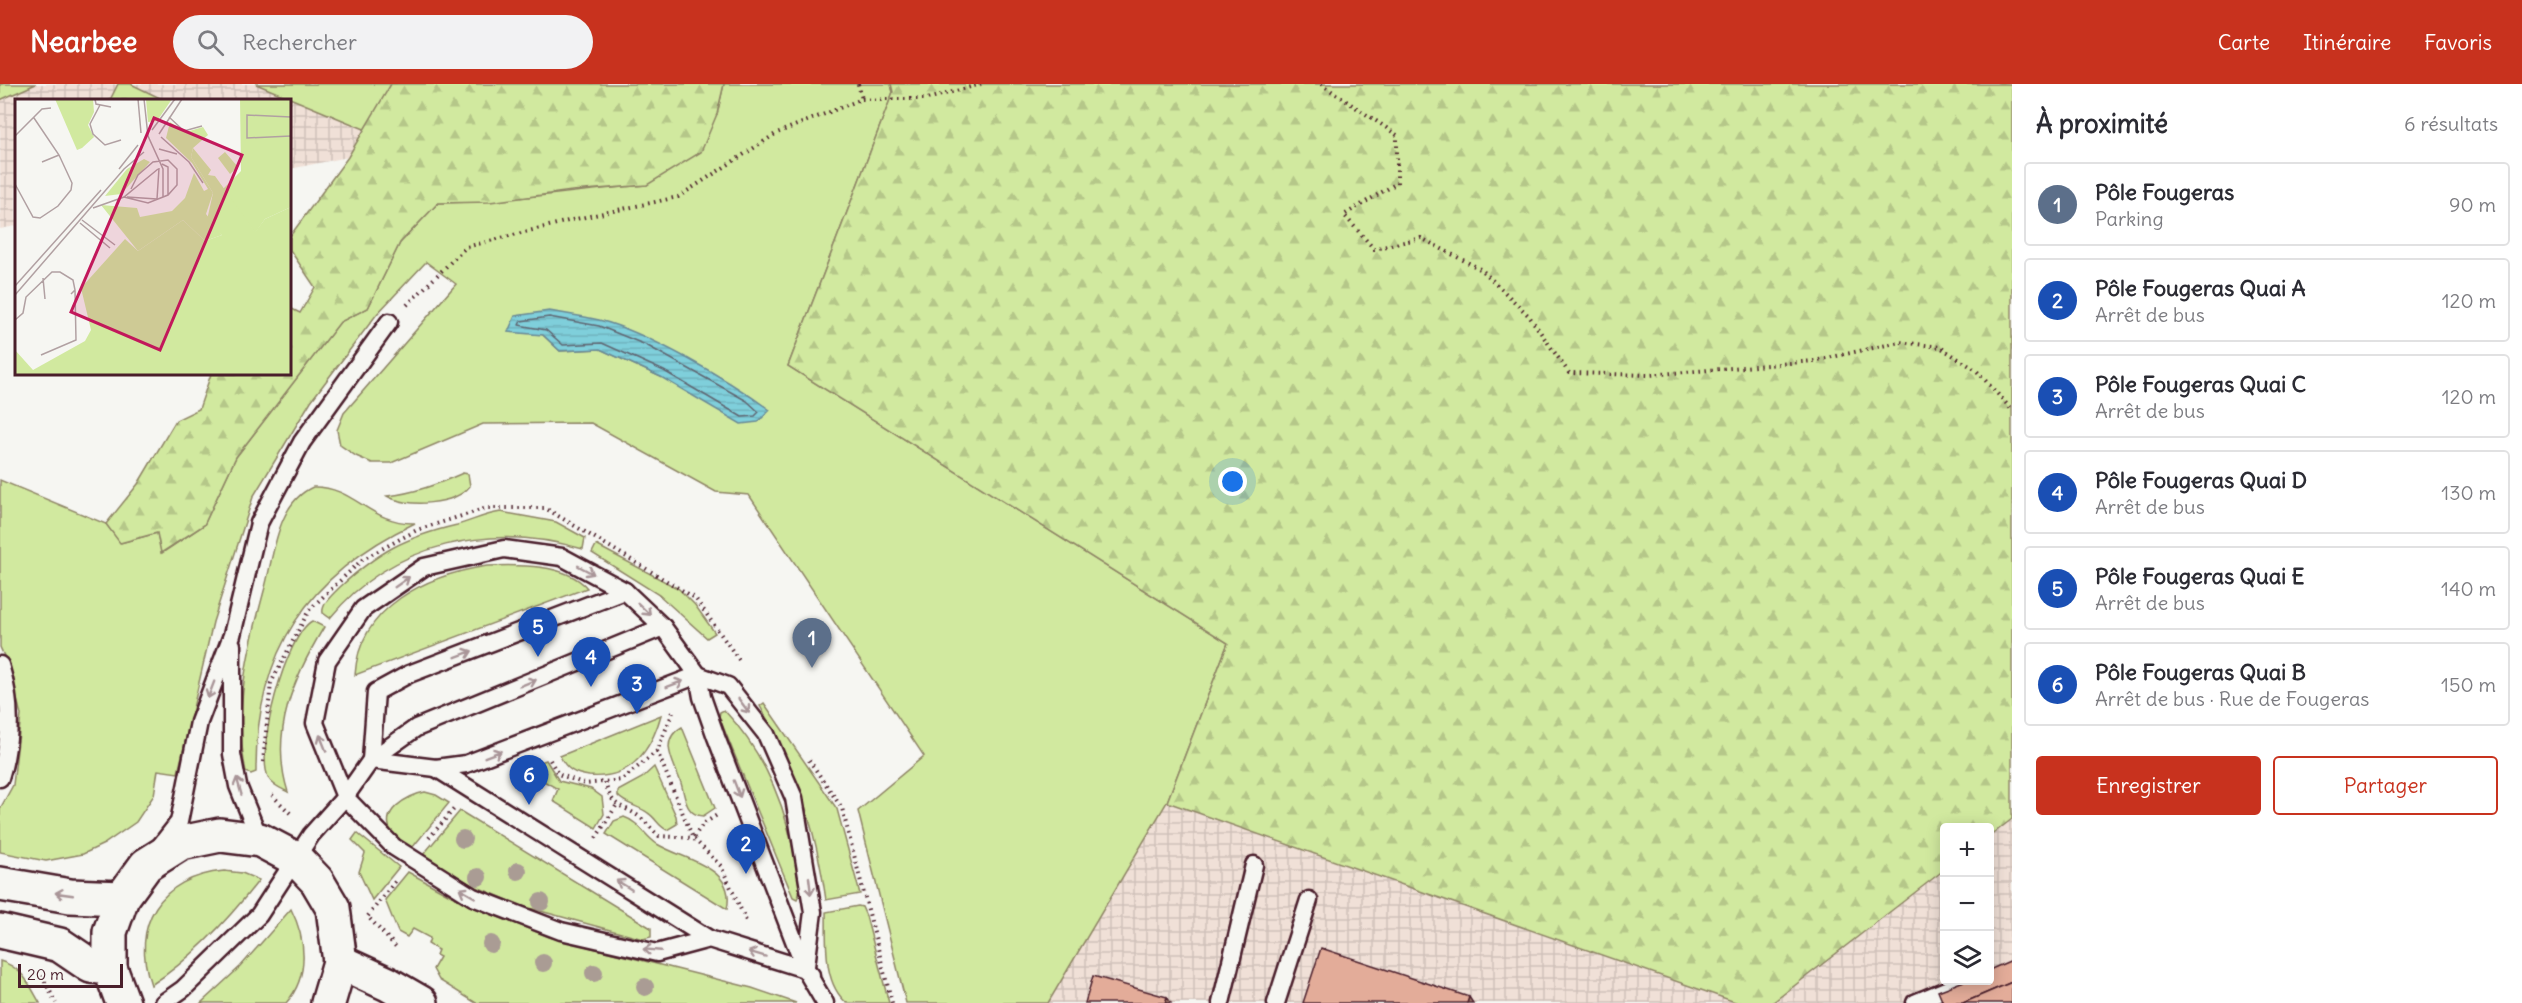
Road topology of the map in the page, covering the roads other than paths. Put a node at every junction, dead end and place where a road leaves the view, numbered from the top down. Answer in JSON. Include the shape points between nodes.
{"nodes":[{"id":1,"x":389,"y":322,"type":"road end"},
{"id":2,"x":625,"y":591,"type":"junction"},
{"id":3,"x":663,"y":627,"type":"junction"},
{"id":4,"x":232,"y":635,"type":"junction"},
{"id":5,"x":0,"y":665,"type":"edge"},
{"id":6,"x":698,"y":675,"type":"junction"},
{"id":7,"x":371,"y":760,"type":"junction"},
{"id":8,"x":436,"y":768,"type":"junction"},
{"id":9,"x":0,"y":778,"type":"edge"},
{"id":10,"x":345,"y":797,"type":"junction"},
{"id":11,"x":260,"y":840,"type":"junction"},
{"id":12,"x":296,"y":859,"type":"junction"},
{"id":13,"x":146,"y":865,"type":"junction"},
{"id":14,"x":1254,"y":865,"type":"dead end"},
{"id":15,"x":0,"y":884,"type":"edge"},
{"id":16,"x":122,"y":898,"type":"junction"},
{"id":17,"x":1309,"y":900,"type":"dead end"},
{"id":18,"x":0,"y":931,"type":"edge"},
{"id":19,"x":709,"y":939,"type":"junction"},
{"id":20,"x":340,"y":963,"type":"junction"},
{"id":21,"x":111,"y":968,"type":"junction"},
{"id":22,"x":805,"y":969,"type":"junction"},
{"id":23,"x":1960,"y":985,"type":"edge"},
{"id":24,"x":123,"y":1003,"type":"edge"},
{"id":25,"x":163,"y":1003,"type":"edge"},
{"id":26,"x":328,"y":1003,"type":"edge"},
{"id":27,"x":421,"y":1003,"type":"edge"},
{"id":28,"x":825,"y":1003,"type":"edge"},
{"id":29,"x":836,"y":1003,"type":"edge"},
{"id":30,"x":1221,"y":1003,"type":"edge"},
{"id":31,"x":1276,"y":1003,"type":"edge"},
{"id":32,"x":1915,"y":1003,"type":"edge"}],
"edges":[{"from":1,"to":4,"type":"lane","via":[[302,442],[259,523]]},
{"from":2,"to":3,"type":"lane","one_way":true},
{"from":7,"to":2,"type":"lane","one_way":true,"via":[[376,692],[409,674]]},
{"from":10,"to":2,"type":"lane","one_way":true,"via":[[315,723],[327,661],[363,609],[424,567],[504,549],[562,556]]},
{"from":3,"to":6,"type":"lane"},
{"from":7,"to":3,"type":"lane","one_way":true,"via":[[416,728]]},
{"from":11,"to":4,"type":"lane","one_way":true,"via":[[238,786],[232,754]]},
{"from":4,"to":13,"type":"lane","one_way":true,"via":[[199,722],[179,822]]},
{"from":5,"to":9,"type":"lane","via":[[7,687],[11,730]]},
{"from":8,"to":6,"type":"lane","one_way":true,"via":[[466,764]]},
{"from":6,"to":22,"type":"lane","one_way":true,"via":[[716,737]]},
{"from":6,"to":22,"type":"lane","one_way":true,"via":[[728,686],[765,734],[794,798],[813,912]]},
{"from":7,"to":8,"type":"lane"},
{"from":7,"to":10,"type":"lane"},
{"from":19,"to":8,"type":"lane","one_way":true},
{"from":10,"to":12,"type":"lane","via":[[311,835]]},
{"from":19,"to":10,"type":"lane","one_way":true,"via":[[657,952],[561,931],[473,897],[394,847]]},
{"from":11,"to":12,"type":"main road"},
{"from":11,"to":13,"type":"main road","via":[[220,835],[181,843]]},
{"from":12,"to":20,"type":"main road","via":[[317,881],[333,908]]},
{"from":12,"to":25,"type":"lane","via":[[259,915],[183,989]]},
{"from":13,"to":16,"type":"main road"},
{"from":14,"to":30,"type":"lane"},
{"from":16,"to":15,"type":"main road","one_way":true,"via":[[70,896]]},
{"from":16,"to":21,"type":"main road","via":[[111,932]]},
{"from":17,"to":31,"type":"lane"},
{"from":18,"to":21,"type":"main road","via":[[60,945],[91,966]]},
{"from":22,"to":19,"type":"lane","one_way":true},
{"from":20,"to":26,"type":"main road"},
{"from":20,"to":27,"type":"main road"},
{"from":21,"to":24,"type":"main road"},
{"from":22,"to":28,"type":"lane"},
{"from":22,"to":29,"type":"lane"},
{"from":23,"to":32,"type":"lane"}]}
